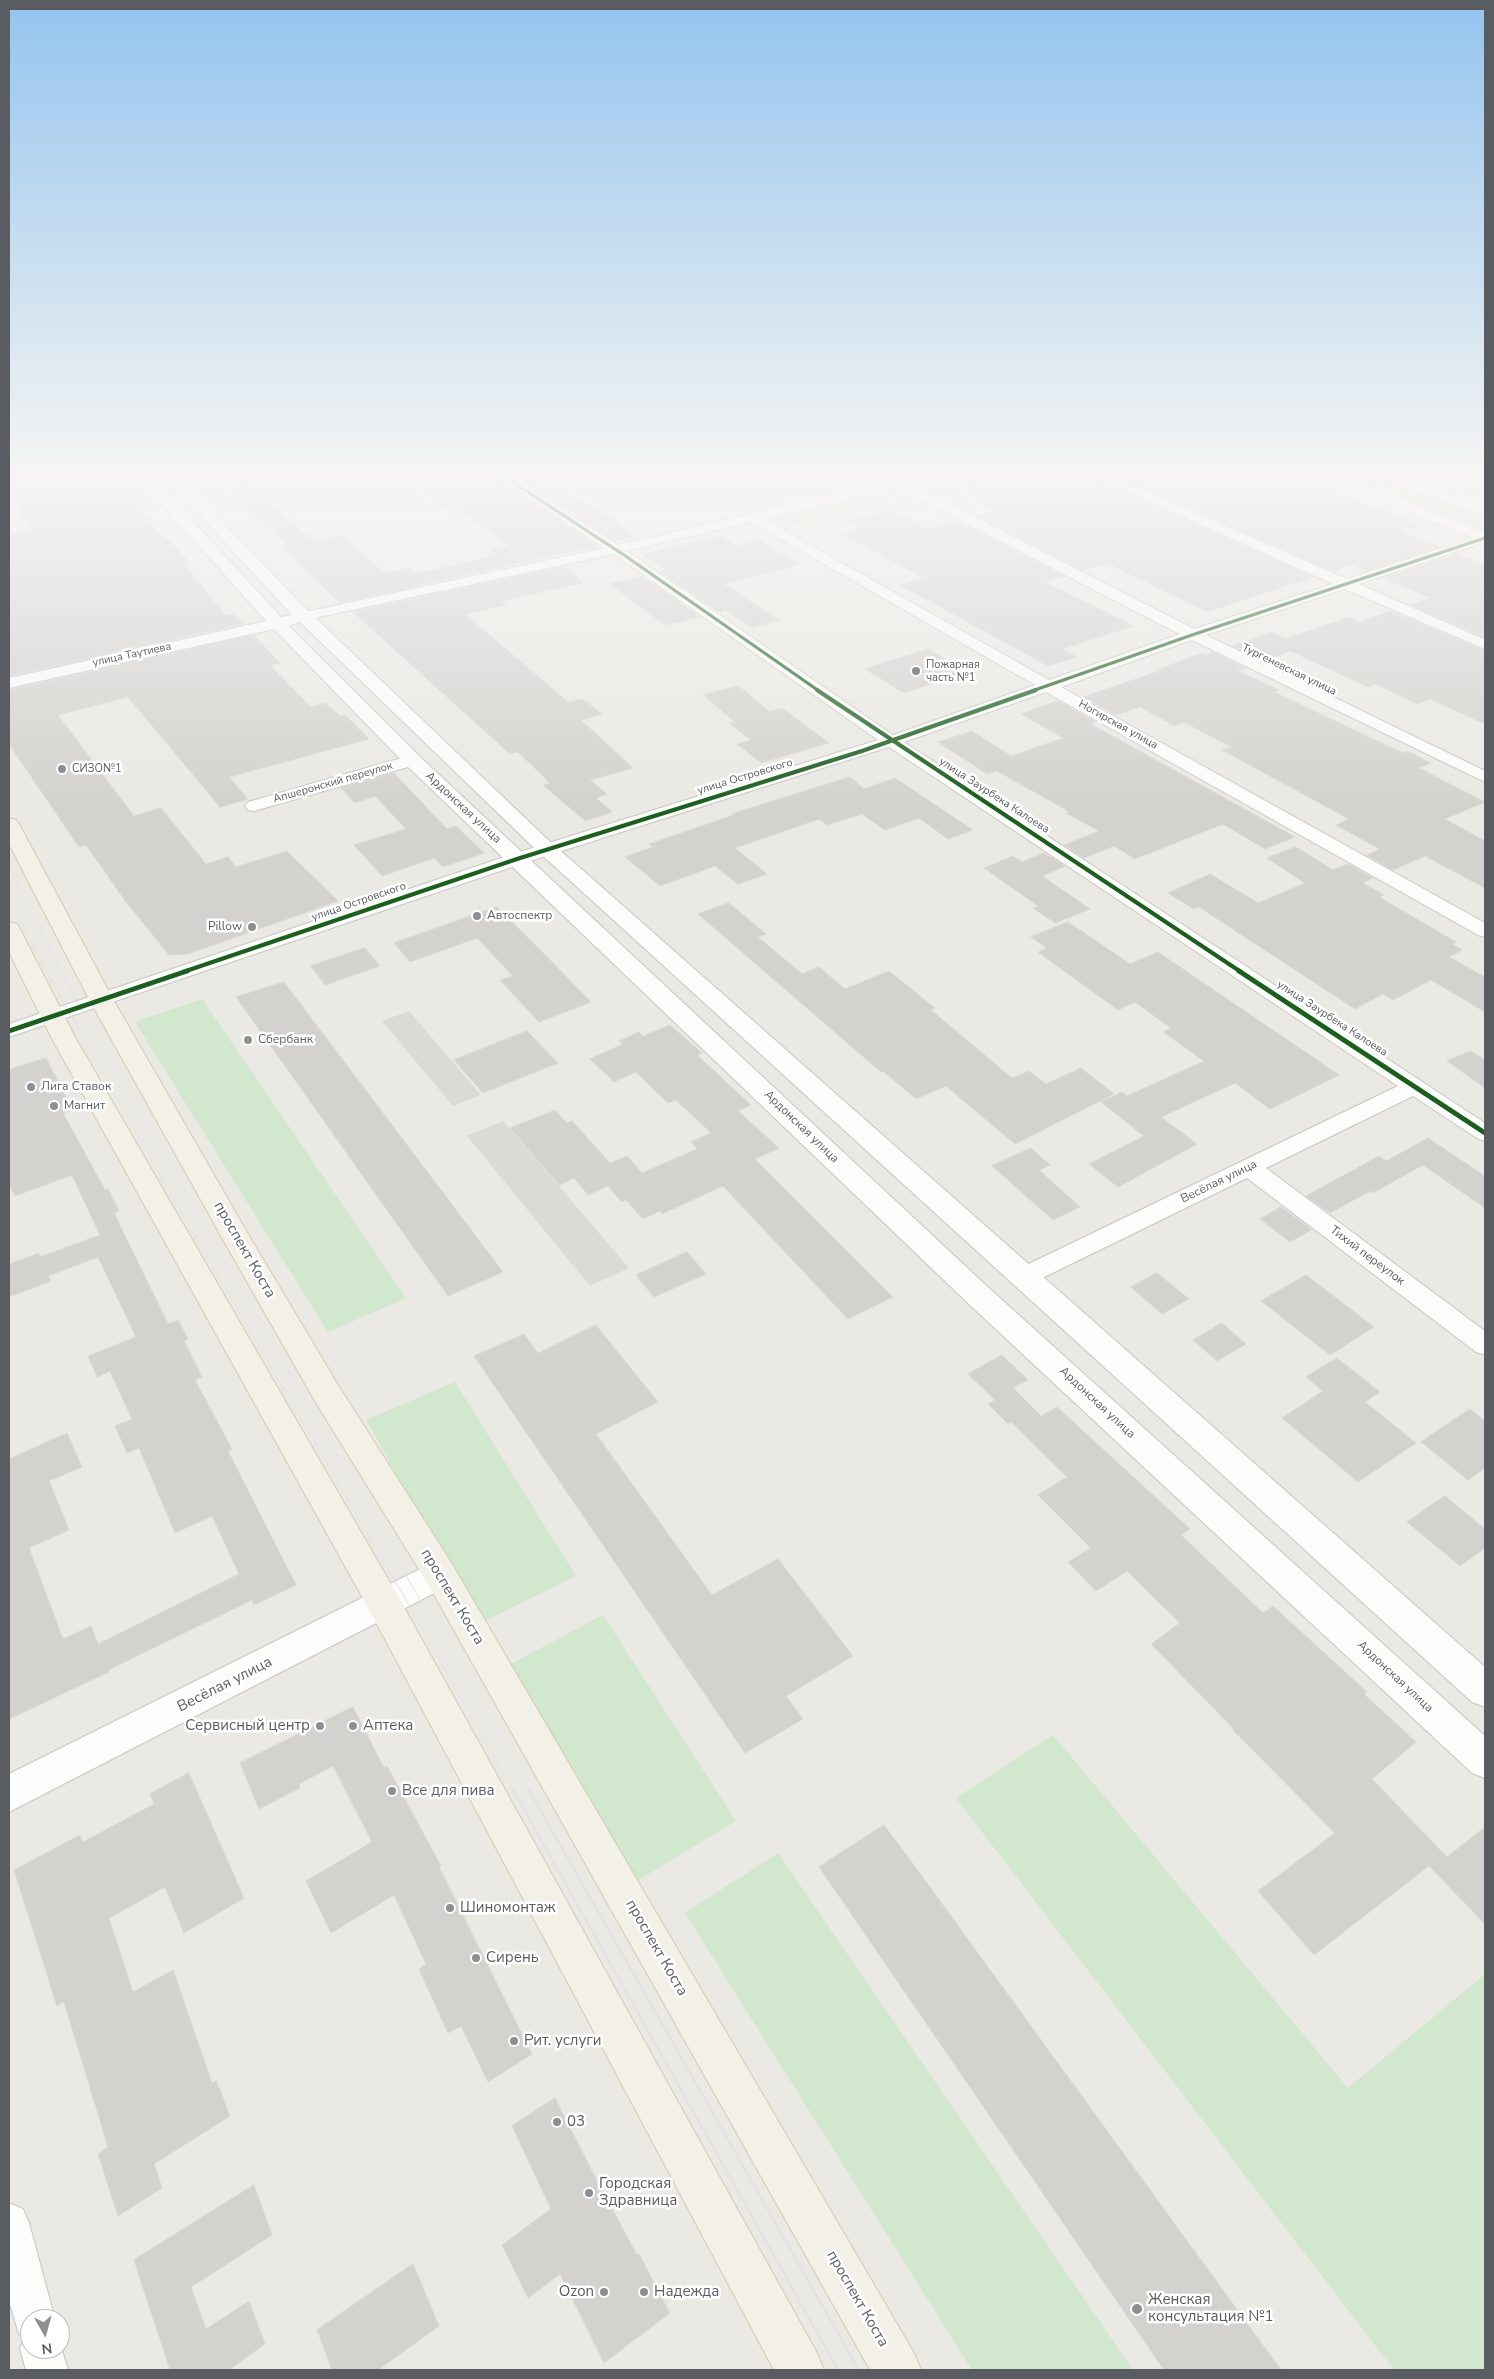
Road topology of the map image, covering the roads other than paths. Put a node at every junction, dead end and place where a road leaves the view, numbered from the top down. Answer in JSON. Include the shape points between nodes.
{"nodes":[{"id":1,"x":239,"y":582,"type":"edge"},
{"id":2,"x":272,"y":582,"type":"edge"},
{"id":3,"x":465,"y":582,"type":"edge"},
{"id":4,"x":661,"y":582,"type":"edge"},
{"id":5,"x":866,"y":582,"type":"edge"},
{"id":6,"x":1091,"y":582,"type":"edge"},
{"id":7,"x":1340,"y":582,"type":"edge"},
{"id":8,"x":1351,"y":582,"type":"edge"},
{"id":9,"x":1345,"y":584,"type":"junction"},
{"id":10,"x":305,"y":616,"type":"junction"},
{"id":11,"x":277,"y":624,"type":"junction"},
{"id":12,"x":1192,"y":634,"type":"junction"},
{"id":13,"x":1485,"y":645,"type":"edge"},
{"id":14,"x":9,"y":682,"type":"edge"},
{"id":15,"x":1048,"y":686,"type":"junction"},
{"id":16,"x":891,"y":741,"type":"junction"},
{"id":17,"x":412,"y":760,"type":"junction"},
{"id":18,"x":1485,"y":777,"type":"edge"},
{"id":19,"x":254,"y":806,"type":"dead end"},
{"id":20,"x":9,"y":824,"type":"edge"},
{"id":21,"x":548,"y":849,"type":"junction"},
{"id":22,"x":517,"y":859,"type":"junction"},
{"id":23,"x":9,"y":929,"type":"edge"},
{"id":24,"x":1485,"y":930,"type":"edge"},
{"id":25,"x":102,"y":1001,"type":"junction"},
{"id":26,"x":53,"y":1016,"type":"junction"},
{"id":27,"x":9,"y":1031,"type":"edge"},
{"id":28,"x":1415,"y":1086,"type":"junction"},
{"id":29,"x":1485,"y":1133,"type":"edge"},
{"id":30,"x":1248,"y":1167,"type":"junction"},
{"id":31,"x":1023,"y":1277,"type":"junction"},
{"id":32,"x":1485,"y":1344,"type":"edge"},
{"id":33,"x":440,"y":1574,"type":"junction"},
{"id":34,"x":383,"y":1602,"type":"junction"},
{"id":35,"x":1485,"y":1690,"type":"edge"},
{"id":36,"x":1485,"y":1760,"type":"edge"},
{"id":37,"x":9,"y":1794,"type":"edge"},
{"id":38,"x":9,"y":2223,"type":"edge"},
{"id":39,"x":31,"y":2309,"type":"edge"},
{"id":40,"x":800,"y":2370,"type":"edge"},
{"id":41,"x":897,"y":2370,"type":"edge"}],
"edges":[{"from":1,"to":11,"type":"main road","name":"Ардонская улица"},
{"from":2,"to":10,"type":"main road"},
{"from":3,"to":10,"type":"street","name":"улица Таутиева"},
{"from":4,"to":16,"type":"street","name":"улица Заурбека Калоева"},
{"from":5,"to":15,"type":"street","name":"Ногирская улица"},
{"from":6,"to":12,"type":"street","name":"Тургеневская улица"},
{"from":7,"to":9,"type":"street"},
{"from":8,"to":9,"type":"street","name":"улица Островского"},
{"from":9,"to":12,"type":"street","name":"улица Островского"},
{"from":9,"to":13,"type":"street"},
{"from":10,"to":11,"type":"main road","name":"улица Таутиева"},
{"from":10,"to":21,"type":"main road"},
{"from":11,"to":14,"type":"main road","name":"улица Таутиева"},
{"from":11,"to":17,"type":"main road","name":"Ардонская улица"},
{"from":12,"to":15,"type":"street","name":"улица Островского"},
{"from":12,"to":18,"type":"street","name":"Тургеневская улица"},
{"from":15,"to":16,"type":"street","name":"улица Островского"},
{"from":15,"to":24,"type":"street","name":"Ногирская улица"},
{"from":16,"to":21,"type":"street","name":"улица Островского"},
{"from":16,"to":28,"type":"street","name":"улица Заурбека Калоева"},
{"from":17,"to":19,"type":"street","name":"Апшеронский переулок"},
{"from":17,"to":22,"type":"main road","name":"Ардонская улица"},
{"from":20,"to":25,"type":"main road","name":"проспект Коста"},
{"from":21,"to":22,"type":"street","name":"улица Островского"},
{"from":21,"to":31,"type":"main road"},
{"from":22,"to":25,"type":"street","name":"улица Островского"},
{"from":22,"to":36,"type":"main road","name":"Ардонская улица","via":[[988,1304]]},
{"from":23,"to":26,"type":"main road"},
{"from":25,"to":26,"type":"street","name":"улица Островского"},
{"from":25,"to":33,"type":"main road","name":"проспект Коста","via":[[327,1394]]},
{"from":26,"to":27,"type":"street","name":"улица Островского"},
{"from":26,"to":34,"type":"main road"},
{"from":28,"to":29,"type":"street","name":"улица Заурбека Калоева"},
{"from":28,"to":30,"type":"street","name":"Весёлая улица"},
{"from":30,"to":31,"type":"street","name":"Весёлая улица"},
{"from":30,"to":32,"type":"street","name":"Тихий переулок"},
{"from":31,"to":35,"type":"main road"},
{"from":33,"to":34,"type":"main road","name":"Весёлая улица"},
{"from":33,"to":41,"type":"main road","name":"проспект Коста"},
{"from":34,"to":37,"type":"main road","name":"Весёлая улица"},
{"from":34,"to":40,"type":"main road"},
{"from":38,"to":39,"type":"street"}]}
